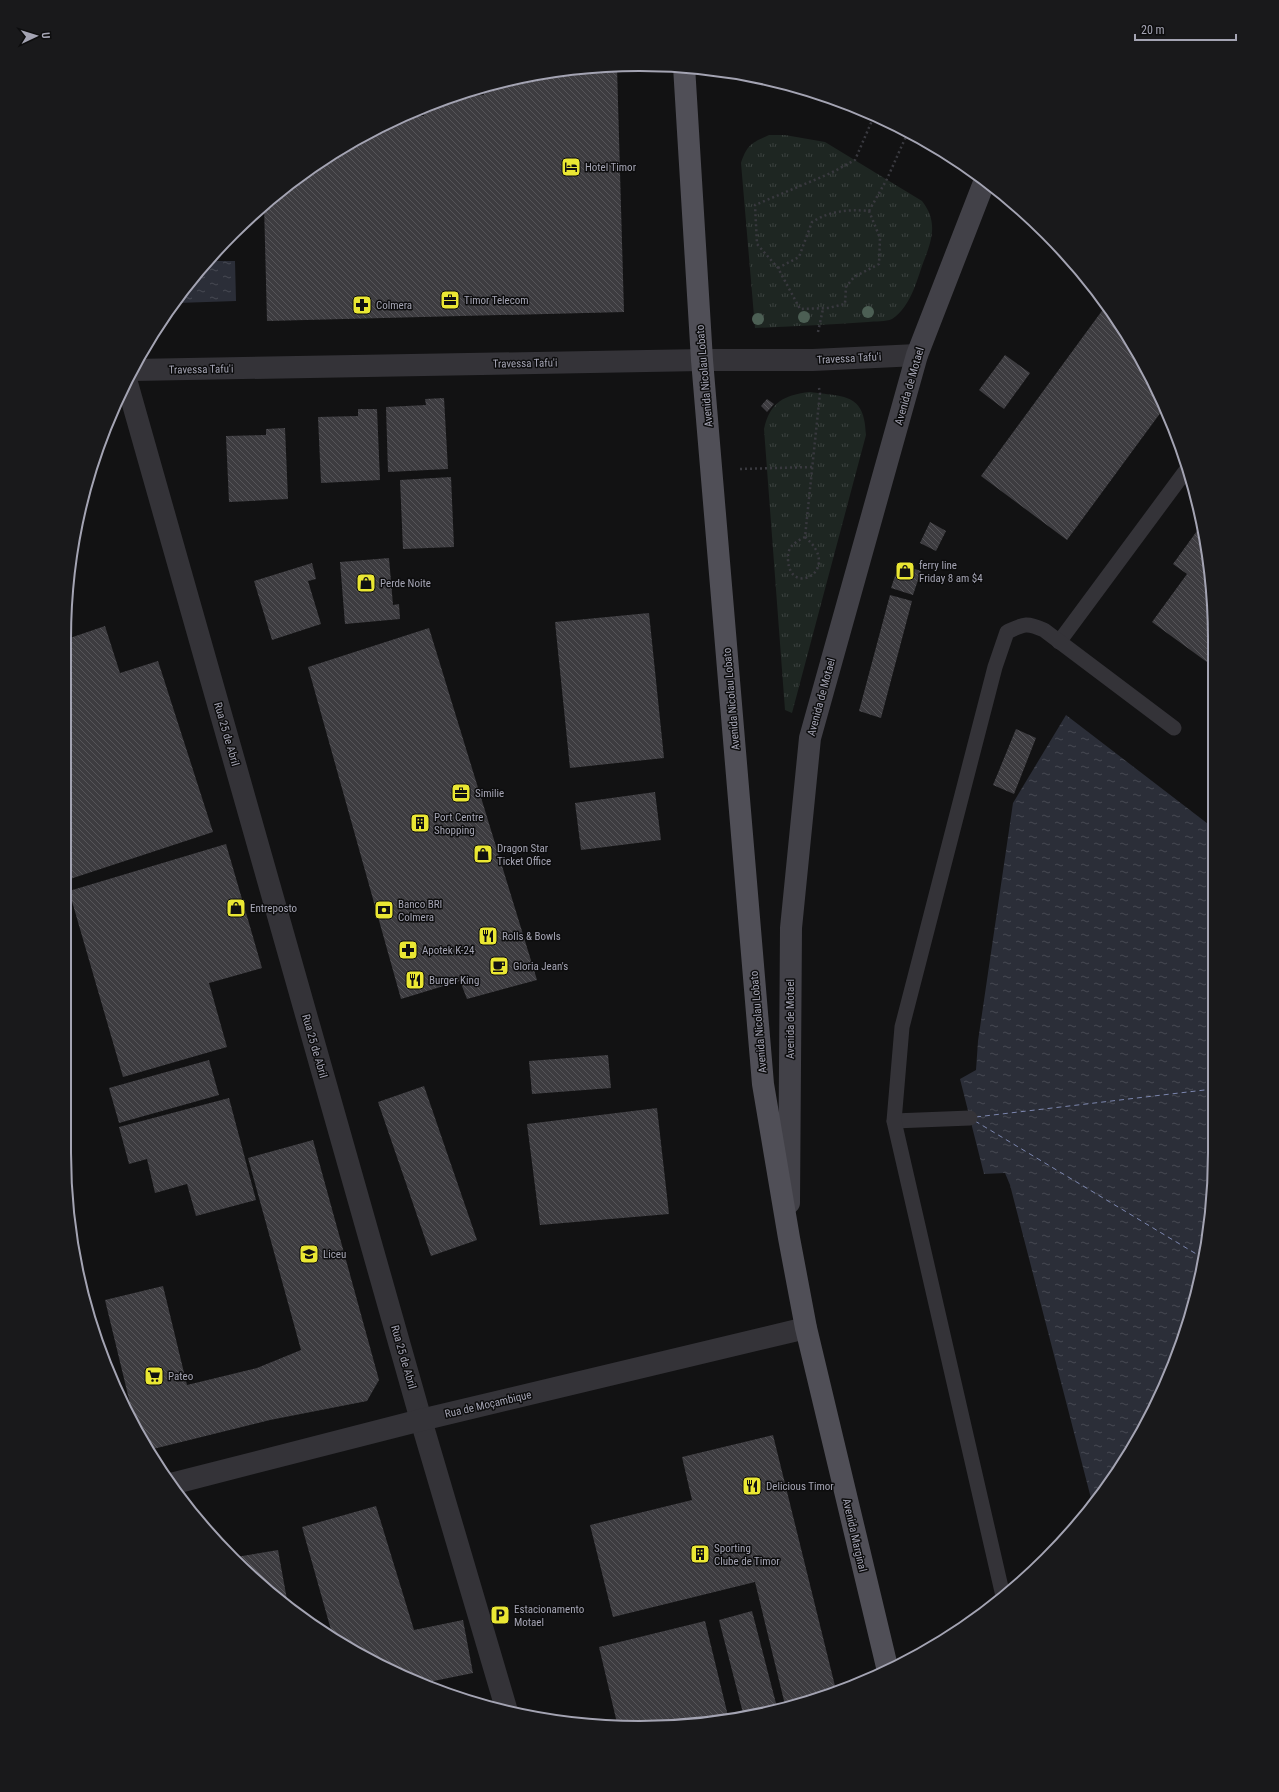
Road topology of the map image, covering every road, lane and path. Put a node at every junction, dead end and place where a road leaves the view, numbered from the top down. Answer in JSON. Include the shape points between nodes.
{"nodes":[{"id":1,"x":684,"y":73,"type":"edge"},
{"id":2,"x":872,"y":121,"type":"edge"},
{"id":3,"x":906,"y":137,"type":"edge"},
{"id":4,"x":983,"y":186,"type":"edge"},
{"id":5,"x":869,"y":211,"type":"junction"},
{"id":6,"x":778,"y":268,"type":"junction"},
{"id":7,"x":823,"y":309,"type":"junction"},
{"id":8,"x":917,"y":355,"type":"junction"},
{"id":9,"x":702,"y":360,"type":"junction"},
{"id":10,"x":813,"y":360,"type":"junction"},
{"id":11,"x":139,"y":370,"type":"edge"},
{"id":12,"x":129,"y":390,"type":"edge"},
{"id":13,"x":812,"y":467,"type":"junction"},
{"id":14,"x":712,"y":471,"type":"junction"},
{"id":15,"x":1183,"y":474,"type":"edge"},
{"id":16,"x":805,"y":537,"type":"junction"},
{"id":17,"x":1059,"y":642,"type":"junction"},
{"id":18,"x":1174,"y":728,"type":"dead end"},
{"id":19,"x":970,"y":1118,"type":"dead end"},
{"id":20,"x":894,"y":1121,"type":"junction"},
{"id":21,"x":789,"y":1238,"type":"junction"},
{"id":22,"x":806,"y":1328,"type":"junction"},
{"id":23,"x":421,"y":1420,"type":"junction"},
{"id":24,"x":177,"y":1483,"type":"edge"},
{"id":25,"x":1002,"y":1591,"type":"edge"},
{"id":26,"x":886,"y":1664,"type":"edge"},
{"id":27,"x":505,"y":1705,"type":"edge"}],
"edges":[{"from":1,"to":9,"type":"main road","name":"Avenida Nicolau Lobato"},
{"from":2,"to":6,"type":"path","via":[[855,160],[831,173],[755,205],[757,244]]},
{"from":3,"to":5,"type":"path"},
{"from":4,"to":8,"type":"main road","name":"Avenida de Motael"},
{"from":5,"to":6,"type":"path","via":[[835,212],[812,222],[799,257]]},
{"from":5,"to":7,"type":"path","via":[[880,238],[879,264],[854,277],[846,287],[845,304]]},
{"from":6,"to":7,"type":"path","via":[[800,309]]},
{"from":7,"to":10,"type":"path"},
{"from":8,"to":10,"type":"street","name":"Travessa Tafu'i"},
{"from":8,"to":21,"type":"main road","name":"Avenida de Motael","via":[[810,738],[791,928]]},
{"from":9,"to":10,"type":"street","name":"Travessa Tafu'i"},
{"from":9,"to":11,"type":"street","name":"Travessa Tafu'i"},
{"from":9,"to":14,"type":"main road","name":"Avenida Nicolau Lobato"},
{"from":10,"to":13,"type":"path","via":[[820,393]]},
{"from":12,"to":23,"type":"street","name":"Rua 25 de Abril"},
{"from":13,"to":14,"type":"path"},
{"from":13,"to":16,"type":"path"},
{"from":14,"to":21,"type":"main road","name":"Avenida Nicolau Lobato","via":[[764,1084]]},
{"from":15,"to":17,"type":"lane"},
{"from":16,"to":16,"type":"path","via":[[818,552],[819,562],[815,572],[802,579],[795,577],[788,560],[789,549],[794,542]]},
{"from":17,"to":18,"type":"lane"},
{"from":17,"to":20,"type":"lane","via":[[1031,624],[1021,625],[1007,632],[995,667],[902,1027]]},
{"from":19,"to":20,"type":"lane"},
{"from":20,"to":25,"type":"lane"},
{"from":21,"to":22,"type":"main road","name":"Avenida Nicolau Lobato"},
{"from":22,"to":23,"type":"street","name":"Rua de Moçambique"},
{"from":22,"to":26,"type":"main road","name":"Avenida Marginal"},
{"from":23,"to":24,"type":"street","name":"Rua de Moçambique"},
{"from":23,"to":27,"type":"street","name":"Rua 25 de Abril"}]}
